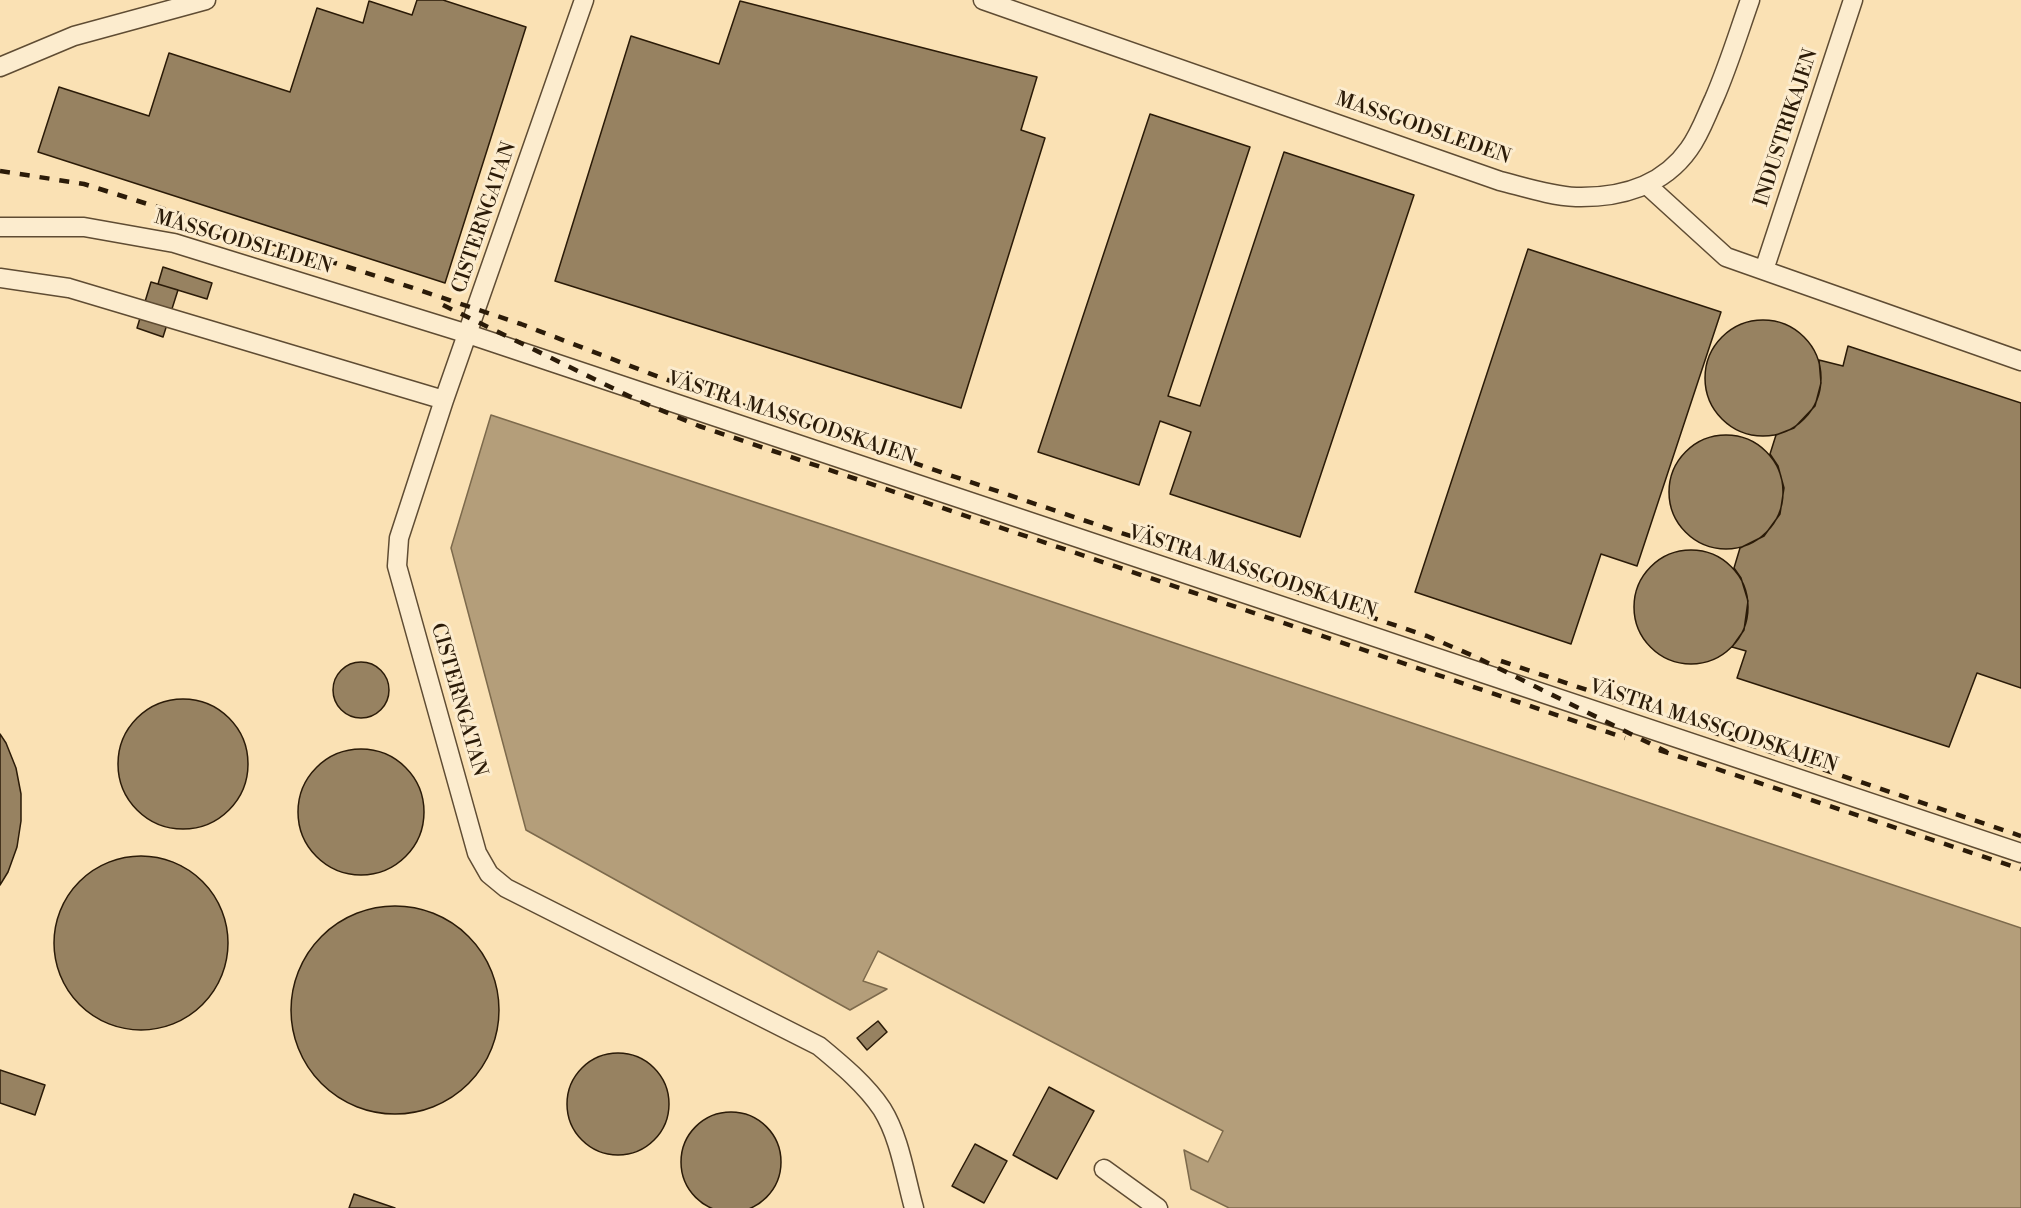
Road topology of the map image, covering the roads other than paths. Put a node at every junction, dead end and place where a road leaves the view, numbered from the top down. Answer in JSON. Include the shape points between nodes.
{"nodes":[{"id":1,"x":207,"y":0,"type":"edge"},
{"id":2,"x":584,"y":0,"type":"edge"},
{"id":3,"x":983,"y":0,"type":"edge"},
{"id":4,"x":1750,"y":0,"type":"edge"},
{"id":5,"x":1853,"y":0,"type":"edge"},
{"id":6,"x":0,"y":67,"type":"edge"},
{"id":7,"x":1647,"y":185,"type":"junction"},
{"id":8,"x":0,"y":227,"type":"edge"},
{"id":9,"x":1764,"y":270,"type":"junction"},
{"id":10,"x":1,"y":276,"type":"edge"},
{"id":11,"x":468,"y":334,"type":"junction"},
{"id":12,"x":2021,"y":361,"type":"edge"},
{"id":13,"x":444,"y":400,"type":"junction"},
{"id":14,"x":2021,"y":854,"type":"edge"},
{"id":15,"x":1104,"y":1169,"type":"dead end"},
{"id":16,"x":914,"y":1208,"type":"edge"},
{"id":17,"x":1158,"y":1208,"type":"edge"}],
"edges":[{"from":1,"to":6,"type":"lane","via":[[74,36]]},
{"from":2,"to":11,"type":"lane","name":"CISTERNGATAN"},
{"from":3,"to":7,"type":"lane","name":"MASSGODSLEDEN","via":[[1500,181],[1574,197],[1627,193]]},
{"from":4,"to":7,"type":"lane","name":"MASSGODSLEDEN","via":[[1725,72],[1689,149],[1671,169]]},
{"from":5,"to":9,"type":"lane","name":"INDUSTRIKAJEN"},
{"from":7,"to":9,"type":"lane","via":[[1726,257]]},
{"from":8,"to":11,"type":"lane","name":"MASSGODSLEDEN","via":[[84,226],[174,243]]},
{"from":9,"to":12,"type":"lane"},
{"from":10,"to":13,"type":"lane","via":[[69,288]]},
{"from":11,"to":13,"type":"lane","name":"CISTERNGATAN"},
{"from":11,"to":14,"type":"lane","name":"VÄSTRA MASSGODSKAJEN"},
{"from":13,"to":16,"type":"lane","name":"CISTERNGATAN","via":[[399,538],[397,566],[477,853],[489,874],[506,888],[819,1046],[852,1074],[882,1110],[894,1135]]},
{"from":15,"to":17,"type":"lane"}]}
